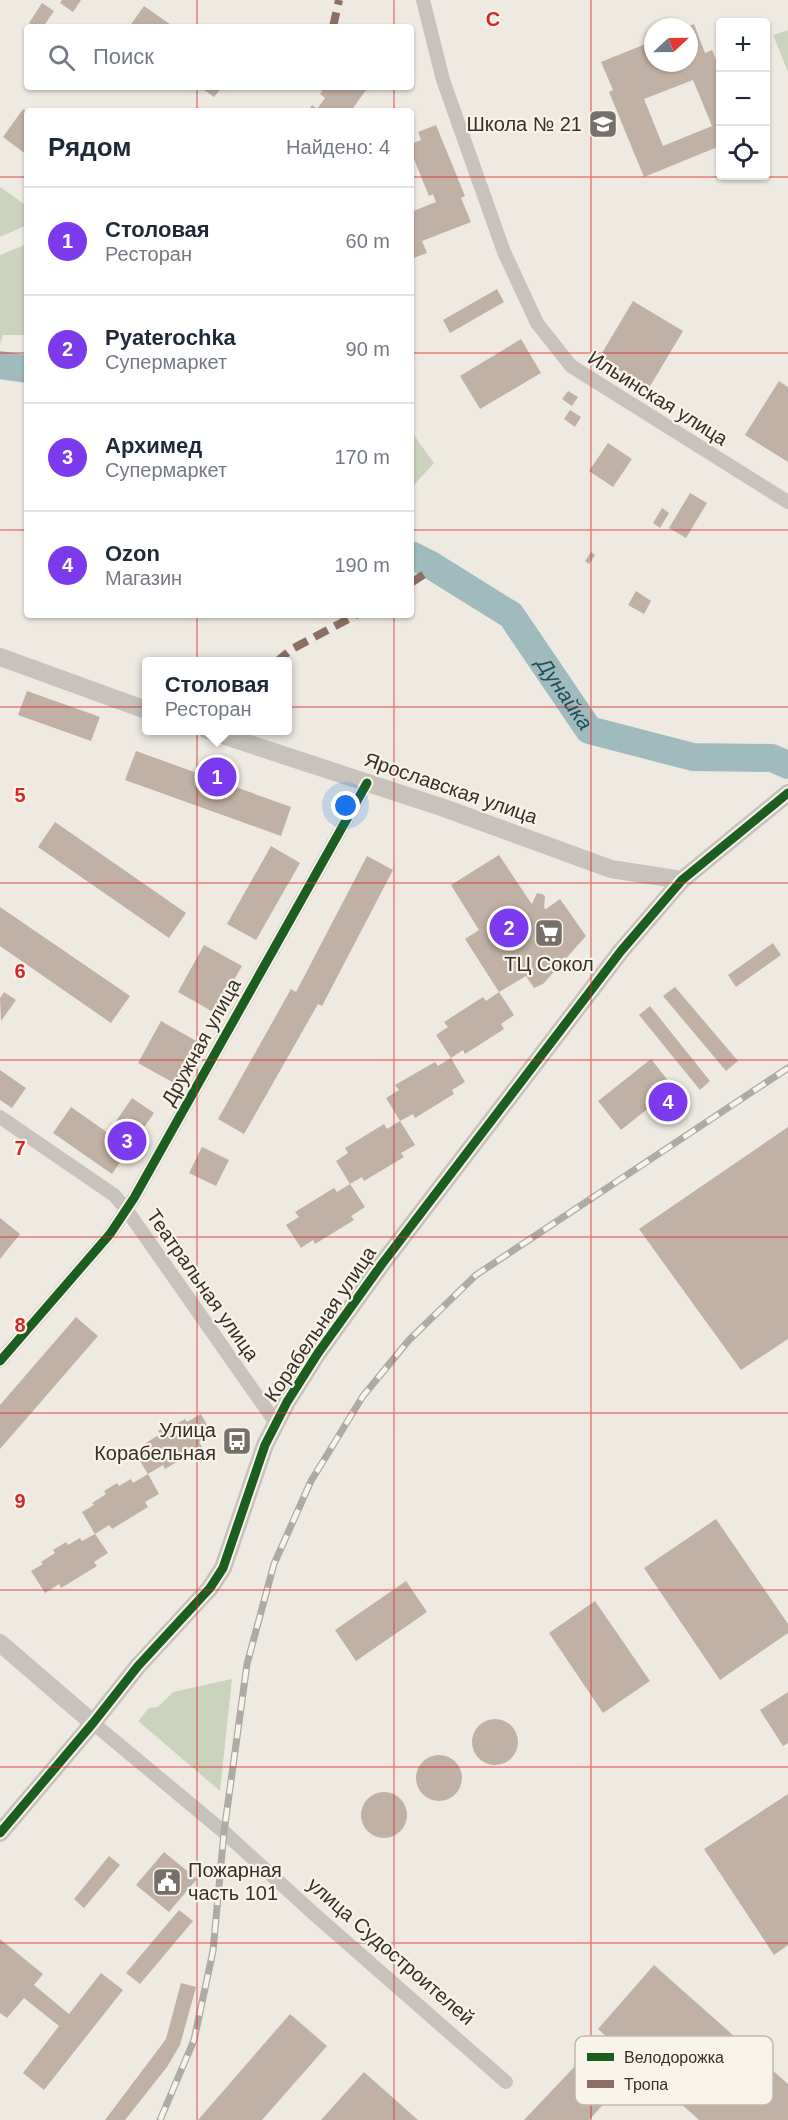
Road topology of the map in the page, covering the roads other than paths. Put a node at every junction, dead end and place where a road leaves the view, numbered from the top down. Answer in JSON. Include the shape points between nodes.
{"nodes":[{"id":1,"x":423,"y":0,"type":"edge"},
{"id":2,"x":788,"y":502,"type":"edge"},
{"id":3,"x":0,"y":657,"type":"edge"},
{"id":4,"x":142,"y":708,"type":"edge"},
{"id":5,"x":222,"y":735,"type":"edge"},
{"id":6,"x":367,"y":783,"type":"junction"},
{"id":7,"x":785,"y":795,"type":"edge"},
{"id":8,"x":682,"y":880,"type":"junction"},
{"id":9,"x":0,"y":1116,"type":"edge"},
{"id":10,"x":126,"y":1209,"type":"junction"},
{"id":11,"x":0,"y":1361,"type":"edge"},
{"id":12,"x":276,"y":1423,"type":"junction"},
{"id":13,"x":0,"y":1643,"type":"edge"},
{"id":14,"x":93,"y":1723,"type":"junction"},
{"id":15,"x":0,"y":1833,"type":"edge"},
{"id":16,"x":506,"y":2082,"type":"dead end"}],
"edges":[{"from":1,"to":2,"type":"street","name":"Ильинская улица","via":[[443,80],[500,241],[537,322],[572,366]]},
{"from":3,"to":4,"type":"street"},
{"from":5,"to":6,"type":"street","name":"Ярославская улица"},
{"from":6,"to":8,"type":"street","name":"Ярославская улица","via":[[611,869]]},
{"from":6,"to":10,"type":"street","name":"Дружная улица"},
{"from":7,"to":8,"type":"street","name":"Корабельная улица"},
{"from":8,"to":12,"type":"street","name":"Корабельная улица","via":[[621,951],[364,1288],[305,1372]]},
{"from":9,"to":10,"type":"street","name":"Театральная улица","via":[[114,1195]]},
{"from":10,"to":11,"type":"street","name":"Дружная улица","via":[[110,1234]]},
{"from":10,"to":12,"type":"street","name":"Театральная улица"},
{"from":12,"to":14,"type":"street","name":"Корабельная улица","via":[[223,1568],[196,1606],[138,1666]]},
{"from":13,"to":14,"type":"street","name":"улица Судостроителей"},
{"from":14,"to":15,"type":"street","name":"Корабельная улица"},
{"from":14,"to":16,"type":"street","name":"улица Судостроителей","via":[[224,1832]]}]}
